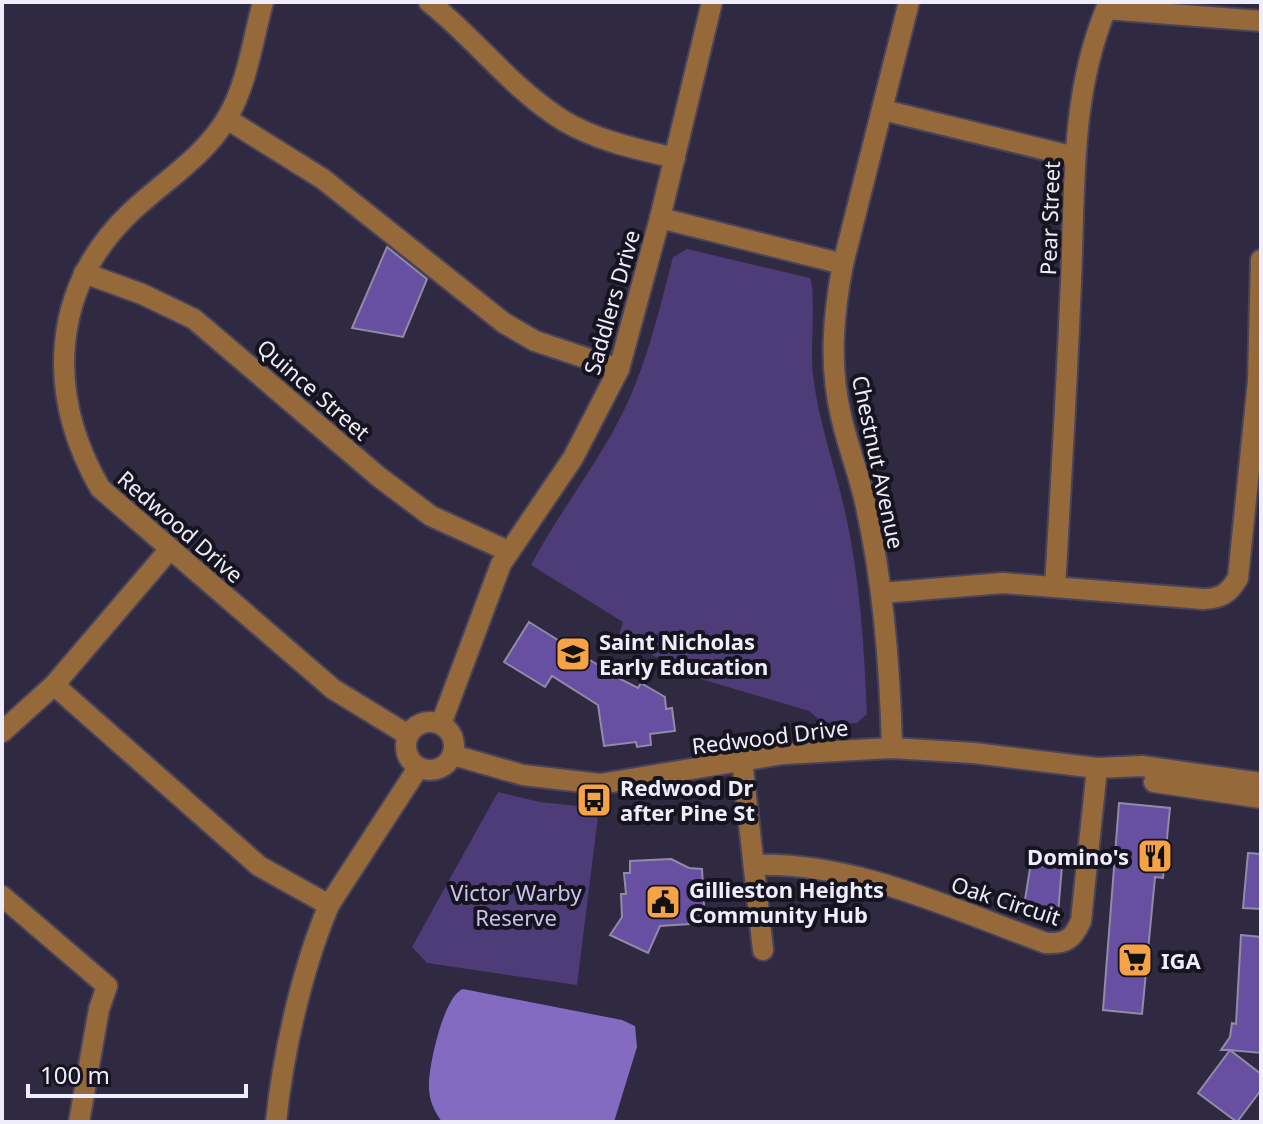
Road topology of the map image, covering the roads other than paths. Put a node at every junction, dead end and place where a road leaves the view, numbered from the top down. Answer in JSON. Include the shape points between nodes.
{"nodes":[{"id":1,"x":263,"y":2,"type":"edge"},
{"id":2,"x":712,"y":2,"type":"edge"},
{"id":3,"x":909,"y":2,"type":"edge"},
{"id":4,"x":442,"y":6,"type":"edge"},
{"id":5,"x":1261,"y":21,"type":"edge"},
{"id":6,"x":883,"y":110,"type":"junction"},
{"id":7,"x":227,"y":119,"type":"junction"},
{"id":8,"x":1075,"y":157,"type":"junction"},
{"id":9,"x":675,"y":158,"type":"junction"},
{"id":10,"x":660,"y":218,"type":"junction"},
{"id":11,"x":1261,"y":260,"type":"edge"},
{"id":12,"x":843,"y":264,"type":"junction"},
{"id":13,"x":84,"y":273,"type":"junction"},
{"id":14,"x":619,"y":369,"type":"junction"},
{"id":15,"x":170,"y":549,"type":"junction"},
{"id":16,"x":508,"y":551,"type":"junction"},
{"id":17,"x":1055,"y":587,"type":"junction"},
{"id":18,"x":882,"y":593,"type":"junction"},
{"id":19,"x":54,"y":685,"type":"junction"},
{"id":20,"x":441,"y":724,"type":"junction"},
{"id":21,"x":2,"y":732,"type":"edge"},
{"id":22,"x":408,"y":735,"type":"junction"},
{"id":23,"x":892,"y":748,"type":"junction"},
{"id":24,"x":453,"y":755,"type":"junction"},
{"id":25,"x":742,"y":760,"type":"junction"},
{"id":26,"x":418,"y":768,"type":"junction"},
{"id":27,"x":1097,"y":768,"type":"junction"},
{"id":28,"x":1261,"y":783,"type":"edge"},
{"id":29,"x":1261,"y":798,"type":"edge"},
{"id":30,"x":755,"y":865,"type":"junction"},
{"id":31,"x":2,"y":896,"type":"edge"},
{"id":32,"x":329,"y":905,"type":"junction"},
{"id":33,"x":763,"y":950,"type":"dead end"},
{"id":34,"x":79,"y":1122,"type":"edge"},
{"id":35,"x":276,"y":1122,"type":"edge"}],
"edges":[{"from":1,"to":7,"type":"street","name":"Redwood Drive"},
{"from":2,"to":9,"type":"street","name":"Saddlers Drive"},
{"from":3,"to":6,"type":"street","name":"Chestnut Avenue"},
{"from":4,"to":9,"type":"street","via":[[526,93],[565,121],[617,144]]},
{"from":5,"to":8,"type":"street","name":"Pear Street","via":[[1106,9],[1083,84]]},
{"from":6,"to":8,"type":"street"},
{"from":6,"to":12,"type":"street","name":"Chestnut Avenue"},
{"from":7,"to":13,"type":"street","name":"Redwood Drive","via":[[106,237]]},
{"from":7,"to":14,"type":"street","via":[[323,179],[504,323],[535,341]]},
{"from":8,"to":17,"type":"street","name":"Pear Street"},
{"from":9,"to":10,"type":"street","name":"Saddlers Drive"},
{"from":10,"to":12,"type":"street"},
{"from":10,"to":14,"type":"street","name":"Saddlers Drive"},
{"from":11,"to":17,"type":"street","via":[[1258,381],[1238,578],[1230,591],[1217,599]]},
{"from":12,"to":18,"type":"street","name":"Chestnut Avenue","via":[[834,308],[833,362]]},
{"from":13,"to":15,"type":"street","name":"Redwood Drive","via":[[65,337],[68,415],[100,488]]},
{"from":13,"to":16,"type":"street","name":"Quince Street","via":[[194,319],[421,508]]},
{"from":14,"to":16,"type":"street","name":"Saddlers Drive","via":[[573,458]]},
{"from":15,"to":19,"type":"street"},
{"from":15,"to":22,"type":"street","name":"Redwood Drive","via":[[333,689]]},
{"from":16,"to":20,"type":"street","name":"Saddlers Drive"},
{"from":17,"to":18,"type":"street","via":[[959,584]]},
{"from":18,"to":23,"type":"street","name":"Chestnut Avenue"},
{"from":19,"to":21,"type":"street"},
{"from":19,"to":32,"type":"street","via":[[259,866]]},
{"from":20,"to":22,"type":"street","via":[[422,723]]},
{"from":20,"to":24,"type":"street","via":[[453,737]]},
{"from":22,"to":26,"type":"street","via":[[407,754]]},
{"from":23,"to":25,"type":"street","name":"Redwood Drive"},
{"from":23,"to":27,"type":"street","name":"Redwood Drive"},
{"from":24,"to":25,"type":"street","name":"Redwood Drive","via":[[523,775],[600,784]]},
{"from":24,"to":26,"type":"street","via":[[436,770]]},
{"from":25,"to":30,"type":"street"},
{"from":26,"to":32,"type":"street"},
{"from":27,"to":28,"type":"street","name":"Redwood Drive","via":[[1142,766]]},
{"from":27,"to":29,"type":"street","name":"Redwood Drive"},
{"from":27,"to":30,"type":"street","name":"Oak Circuit","via":[[1081,921],[1075,936],[1063,944],[1046,943],[854,876],[803,866]]},
{"from":30,"to":33,"type":"street"},
{"from":31,"to":34,"type":"street","via":[[107,986]]},
{"from":32,"to":35,"type":"street","via":[[306,975]]}]}
